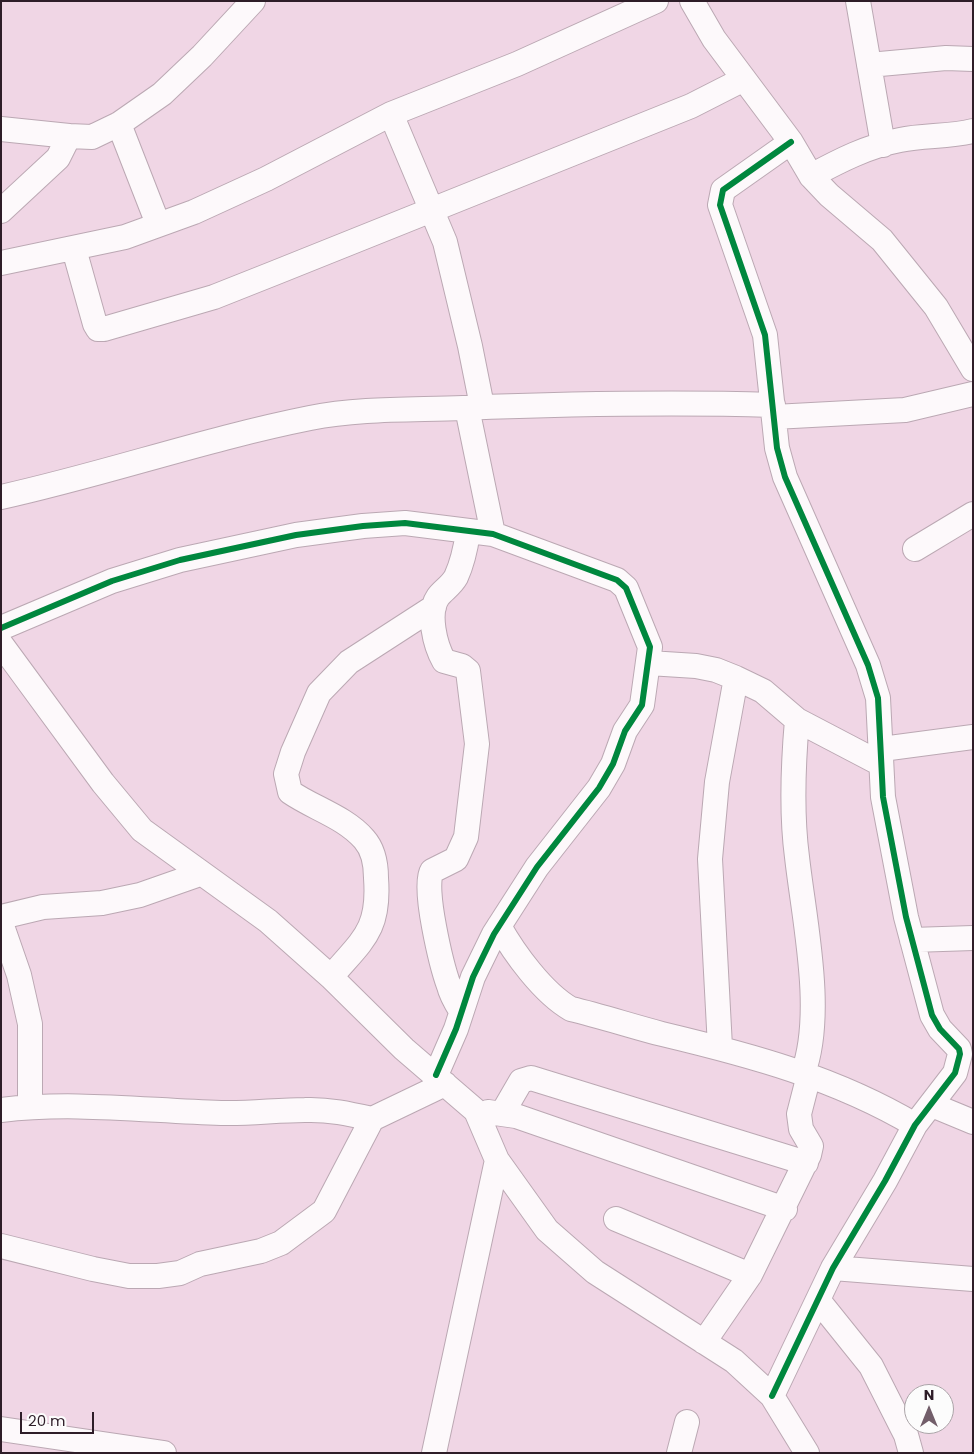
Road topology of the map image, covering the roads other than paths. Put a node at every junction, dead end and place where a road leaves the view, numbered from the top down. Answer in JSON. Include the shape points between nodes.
{"nodes":[{"id":1,"x":253,"y":1,"type":"edge"},
{"id":2,"x":656,"y":1,"type":"edge"},
{"id":3,"x":692,"y":1,"type":"edge"},
{"id":4,"x":858,"y":1,"type":"edge"},
{"id":5,"x":973,"y":59,"type":"edge"},
{"id":6,"x":869,"y":65,"type":"junction"},
{"id":7,"x":744,"y":79,"type":"junction"},
{"id":8,"x":391,"y":114,"type":"junction"},
{"id":9,"x":120,"y":124,"type":"junction"},
{"id":10,"x":1,"y":129,"type":"edge"},
{"id":11,"x":973,"y":131,"type":"edge"},
{"id":12,"x":69,"y":136,"type":"junction"},
{"id":13,"x":791,"y":142,"type":"junction"},
{"id":14,"x":883,"y":145,"type":"junction"},
{"id":15,"x":810,"y":176,"type":"junction"},
{"id":16,"x":432,"y":210,"type":"junction"},
{"id":17,"x":1,"y":211,"type":"edge"},
{"id":18,"x":158,"y":224,"type":"junction"},
{"id":19,"x":74,"y":249,"type":"junction"},
{"id":20,"x":1,"y":263,"type":"edge"},
{"id":21,"x":973,"y":369,"type":"edge"},
{"id":22,"x":973,"y":394,"type":"edge"},
{"id":23,"x":474,"y":407,"type":"junction"},
{"id":24,"x":774,"y":411,"type":"junction"},
{"id":25,"x":1,"y":498,"type":"edge"},
{"id":26,"x":973,"y":514,"type":"edge"},
{"id":27,"x":468,"y":532,"type":"junction"},
{"id":28,"x":493,"y":534,"type":"junction"},
{"id":29,"x":915,"y":549,"type":"dead end"},
{"id":30,"x":434,"y":607,"type":"junction"},
{"id":31,"x":1,"y":628,"type":"edge"},
{"id":32,"x":1,"y":644,"type":"edge"},
{"id":33,"x":650,"y":663,"type":"junction"},
{"id":34,"x":736,"y":678,"type":"junction"},
{"id":35,"x":797,"y":720,"type":"junction"},
{"id":36,"x":973,"y":737,"type":"edge"},
{"id":37,"x":882,"y":757,"type":"junction"},
{"id":38,"x":200,"y":874,"type":"junction"},
{"id":39,"x":1,"y":917,"type":"edge"},
{"id":40,"x":1,"y":923,"type":"edge"},
{"id":41,"x":499,"y":926,"type":"junction"},
{"id":42,"x":973,"y":938,"type":"edge"},
{"id":43,"x":912,"y":940,"type":"junction"},
{"id":44,"x":331,"y":977,"type":"junction"},
{"id":45,"x":461,"y":1011,"type":"junction"},
{"id":46,"x":720,"y":1047,"type":"junction"},
{"id":47,"x":806,"y":1074,"type":"junction"},
{"id":48,"x":440,"y":1079,"type":"junction"},
{"id":49,"x":932,"y":1105,"type":"junction"},
{"id":50,"x":30,"y":1106,"type":"junction"},
{"id":51,"x":1,"y":1110,"type":"edge"},
{"id":52,"x":476,"y":1111,"type":"junction"},
{"id":53,"x":503,"y":1112,"type":"junction"},
{"id":54,"x":372,"y":1119,"type":"junction"},
{"id":55,"x":973,"y":1122,"type":"edge"},
{"id":56,"x":915,"y":1125,"type":"junction"},
{"id":57,"x":497,"y":1160,"type":"junction"},
{"id":58,"x":806,"y":1163,"type":"junction"},
{"id":59,"x":784,"y":1209,"type":"junction"},
{"id":60,"x":616,"y":1219,"type":"dead end"},
{"id":61,"x":1,"y":1246,"type":"edge"},
{"id":62,"x":833,"y":1268,"type":"junction"},
{"id":63,"x":750,"y":1275,"type":"junction"},
{"id":64,"x":973,"y":1279,"type":"edge"},
{"id":65,"x":818,"y":1300,"type":"junction"},
{"id":66,"x":704,"y":1342,"type":"junction"},
{"id":67,"x":772,"y":1396,"type":"junction"},
{"id":68,"x":687,"y":1422,"type":"dead end"},
{"id":69,"x":1,"y":1429,"type":"edge"},
{"id":70,"x":164,"y":1453,"type":"edge"},
{"id":71,"x":434,"y":1453,"type":"edge"},
{"id":72,"x":679,"y":1453,"type":"edge"},
{"id":73,"x":807,"y":1453,"type":"edge"},
{"id":74,"x":911,"y":1453,"type":"edge"}],
"edges":[{"from":1,"to":9,"type":"street","via":[[162,94]]},
{"from":2,"to":8,"type":"street","via":[[517,64]]},
{"from":3,"to":7,"type":"street","via":[[714,39]]},
{"from":4,"to":6,"type":"street"},
{"from":5,"to":6,"type":"street","via":[[946,58]]},
{"from":6,"to":14,"type":"street"},
{"from":7,"to":13,"type":"street"},
{"from":7,"to":16,"type":"street","via":[[691,106]]},
{"from":8,"to":16,"type":"street"},
{"from":8,"to":18,"type":"street","via":[[266,179],[194,212]]},
{"from":9,"to":12,"type":"street","via":[[92,137]]},
{"from":9,"to":18,"type":"street"},
{"from":10,"to":12,"type":"street"},
{"from":11,"to":14,"type":"street"},
{"from":12,"to":17,"type":"street","via":[[58,158]]},
{"from":13,"to":15,"type":"street"},
{"from":13,"to":24,"type":"street","via":[[723,190],[720,205],[765,335]]},
{"from":14,"to":15,"type":"street","via":[[847,157]]},
{"from":15,"to":21,"type":"street","via":[[882,240],[936,307]]},
{"from":16,"to":19,"type":"street","via":[[214,297],[104,329],[98,329],[95,324]]},
{"from":16,"to":23,"type":"street","via":[[449,255]]},
{"from":18,"to":19,"type":"street","via":[[125,237]]},
{"from":19,"to":20,"type":"street"},
{"from":22,"to":24,"type":"street","via":[[905,410]]},
{"from":23,"to":24,"type":"street","via":[[707,403]]},
{"from":23,"to":25,"type":"street","via":[[374,410],[310,418],[223,437]]},
{"from":23,"to":28,"type":"street"},
{"from":24,"to":37,"type":"street","via":[[776,448],[785,477],[868,665],[878,698]]},
{"from":26,"to":29,"type":"street"},
{"from":27,"to":28,"type":"street"},
{"from":27,"to":30,"type":"street","via":[[456,576]]},
{"from":27,"to":31,"type":"street","via":[[405,523],[296,535],[180,560],[112,580]]},
{"from":28,"to":33,"type":"street","via":[[622,583],[648,640]]},
{"from":30,"to":44,"type":"street","via":[[349,662],[319,694],[292,752],[286,774],[290,792],[364,838],[376,868],[378,901],[375,919],[366,936]]},
{"from":30,"to":45,"type":"street","via":[[437,642],[443,658],[468,671],[477,744],[462,848],[456,859],[432,871],[428,881],[444,972]]},
{"from":32,"to":38,"type":"street","via":[[103,783],[142,830]]},
{"from":33,"to":34,"type":"street","via":[[696,666]]},
{"from":33,"to":41,"type":"street","via":[[642,705],[626,731],[613,764],[599,788],[537,867]]},
{"from":34,"to":35,"type":"street","via":[[763,691]]},
{"from":34,"to":46,"type":"street","via":[[717,782],[710,859]]},
{"from":35,"to":37,"type":"street"},
{"from":35,"to":47,"type":"street","via":[[793,805],[810,972],[812,1025]]},
{"from":36,"to":37,"type":"street"},
{"from":37,"to":43,"type":"street","via":[[888,828]]},
{"from":38,"to":39,"type":"street","via":[[140,895],[102,903],[43,907]]},
{"from":38,"to":44,"type":"street","via":[[268,921]]},
{"from":40,"to":50,"type":"street","via":[[19,975],[30,1024]]},
{"from":41,"to":45,"type":"street","via":[[473,977]]},
{"from":41,"to":46,"type":"street","via":[[539,981],[566,1006]]},
{"from":42,"to":43,"type":"street"},
{"from":43,"to":49,"type":"street","via":[[932,1015],[960,1054],[955,1073]]},
{"from":44,"to":48,"type":"street","via":[[404,1049]]},
{"from":45,"to":48,"type":"street"},
{"from":46,"to":47,"type":"street"},
{"from":47,"to":56,"type":"street","via":[[862,1096]]},
{"from":47,"to":58,"type":"street","via":[[799,1114],[801,1129],[811,1146]]},
{"from":48,"to":52,"type":"street"},
{"from":48,"to":54,"type":"street"},
{"from":49,"to":55,"type":"street"},
{"from":49,"to":56,"type":"street"},
{"from":50,"to":51,"type":"street"},
{"from":50,"to":54,"type":"street","via":[[129,1107],[222,1113],[306,1110],[340,1112]]},
{"from":52,"to":53,"type":"street"},
{"from":52,"to":57,"type":"street"},
{"from":53,"to":58,"type":"street","via":[[521,1081],[531,1078]]},
{"from":53,"to":59,"type":"street"},
{"from":54,"to":61,"type":"street","via":[[324,1211],[281,1243],[261,1251],[200,1264],[180,1273],[129,1276]]},
{"from":56,"to":62,"type":"street"},
{"from":57,"to":66,"type":"street","via":[[546,1230],[595,1272]]},
{"from":57,"to":71,"type":"street"},
{"from":58,"to":59,"type":"street"},
{"from":59,"to":63,"type":"street"},
{"from":60,"to":63,"type":"street"},
{"from":62,"to":64,"type":"street"},
{"from":62,"to":65,"type":"street"},
{"from":63,"to":66,"type":"street"},
{"from":65,"to":67,"type":"street"},
{"from":65,"to":74,"type":"street","via":[[871,1366],[906,1435]]},
{"from":66,"to":67,"type":"street","via":[[734,1361]]},
{"from":67,"to":73,"type":"street"},
{"from":68,"to":72,"type":"street"},
{"from":69,"to":70,"type":"street"}]}
